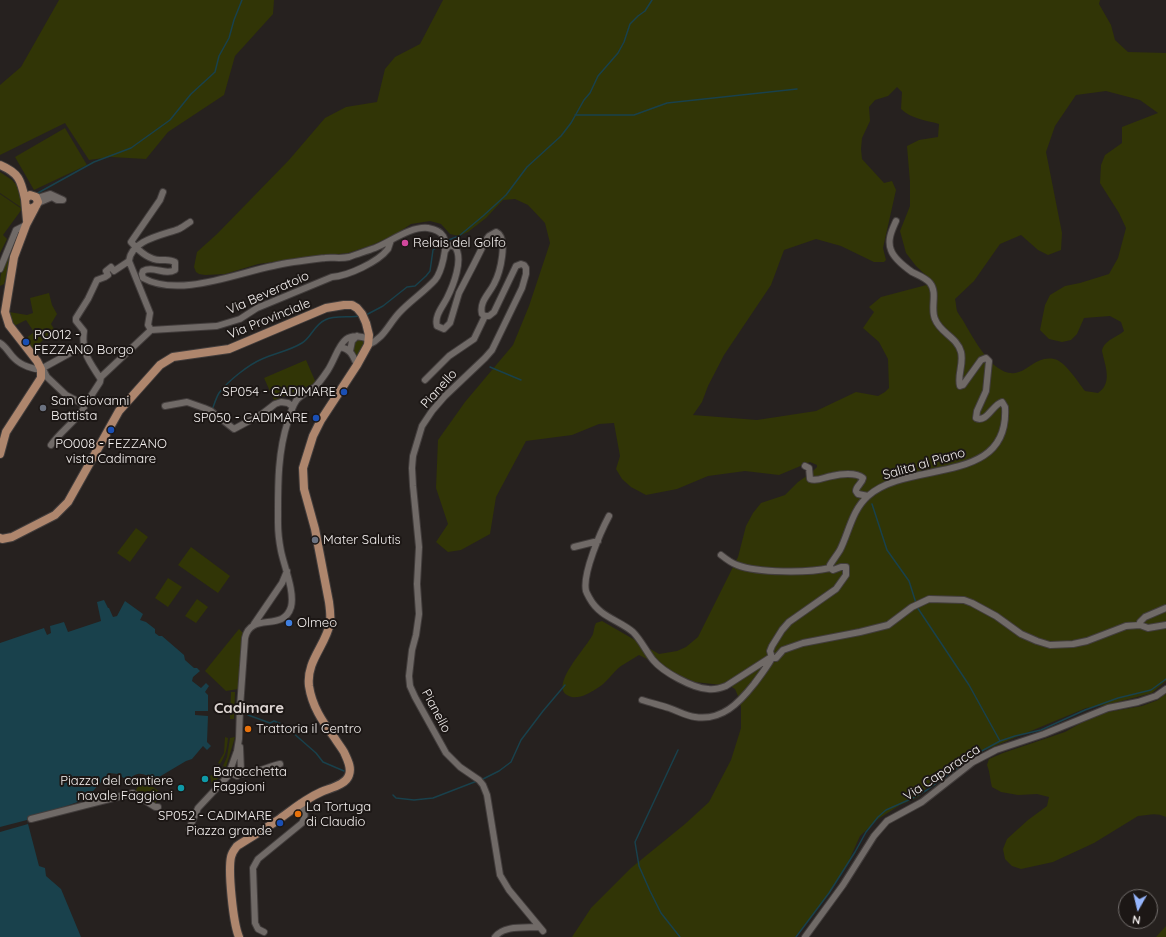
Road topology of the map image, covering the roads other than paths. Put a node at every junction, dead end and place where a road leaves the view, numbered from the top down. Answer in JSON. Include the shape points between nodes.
{"nodes":[{"id":1,"x":0,"y":164,"type":"edge"},
{"id":2,"x":163,"y":192,"type":"dead end"},
{"id":3,"x":896,"y":221,"type":"dead end"},
{"id":4,"x":190,"y":222,"type":"dead end"},
{"id":5,"x":27,"y":223,"type":"junction"},
{"id":6,"x":391,"y":240,"type":"junction"},
{"id":7,"x":136,"y":248,"type":"junction"},
{"id":8,"x":444,"y":251,"type":"junction"},
{"id":9,"x":129,"y":261,"type":"junction"},
{"id":10,"x":0,"y":269,"type":"edge"},
{"id":11,"x":485,"y":316,"type":"junction"},
{"id":12,"x":151,"y":330,"type":"junction"},
{"id":13,"x":357,"y":336,"type":"junction"},
{"id":14,"x":369,"y":342,"type":"junction"},
{"id":15,"x":0,"y":343,"type":"edge"},
{"id":16,"x":340,"y":347,"type":"junction"},
{"id":17,"x":84,"y":348,"type":"junction"},
{"id":18,"x":350,"y":351,"type":"junction"},
{"id":19,"x":357,"y":366,"type":"junction"},
{"id":20,"x":41,"y":369,"type":"junction"},
{"id":21,"x":100,"y":378,"type":"junction"},
{"id":22,"x":425,"y":380,"type":"dead end"},
{"id":23,"x":83,"y":404,"type":"junction"},
{"id":24,"x":165,"y":406,"type":"dead end"},
{"id":25,"x":292,"y":406,"type":"junction"},
{"id":26,"x":52,"y":445,"type":"dead end"},
{"id":27,"x":0,"y":454,"type":"edge"},
{"id":28,"x":805,"y":466,"type":"dead end"},
{"id":29,"x":868,"y":496,"type":"junction"},
{"id":30,"x":609,"y":516,"type":"dead end"},
{"id":31,"x":0,"y":538,"type":"edge"},
{"id":32,"x":598,"y":541,"type":"junction"},
{"id":33,"x":574,"y":547,"type":"dead end"},
{"id":34,"x":721,"y":555,"type":"dead end"},
{"id":35,"x":830,"y":568,"type":"junction"},
{"id":36,"x":287,"y":572,"type":"junction"},
{"id":37,"x":1166,"y":608,"type":"edge"},
{"id":38,"x":254,"y":624,"type":"junction"},
{"id":39,"x":1140,"y":625,"type":"junction"},
{"id":40,"x":1166,"y":625,"type":"edge"},
{"id":41,"x":771,"y":657,"type":"junction"},
{"id":42,"x":1166,"y":689,"type":"edge"},
{"id":43,"x":642,"y":700,"type":"dead end"},
{"id":44,"x":239,"y":739,"type":"junction"},
{"id":45,"x":280,"y":764,"type":"dead end"},
{"id":46,"x":230,"y":770,"type":"junction"},
{"id":47,"x":241,"y":771,"type":"junction"},
{"id":48,"x":300,"y":803,"type":"junction"},
{"id":49,"x":158,"y":807,"type":"dead end"},
{"id":50,"x":31,"y":819,"type":"dead end"},
{"id":51,"x":189,"y":829,"type":"dead end"},
{"id":52,"x":264,"y":932,"type":"dead end"},
{"id":53,"x":239,"y":937,"type":"edge"},
{"id":54,"x":495,"y":937,"type":"edge"},
{"id":55,"x":805,"y":937,"type":"edge"}],
"edges":[{"from":1,"to":5,"type":"main road","via":[[17,175],[32,202]]},
{"from":2,"to":7,"type":"street","via":[[131,242]]},
{"from":3,"to":29,"type":"street","name":"Salita al Piano","via":[[890,236],[890,248],[894,256],[912,272],[930,282],[937,324],[953,338],[961,353],[960,386],[981,360],[986,358],[989,361],[986,391],[976,418],[982,419],[1002,402],[1005,407],[1005,426],[995,446],[981,458],[952,469],[890,483]]},
{"from":4,"to":7,"type":"street","via":[[181,228],[156,236]]},
{"from":5,"to":10,"type":"street","via":[[16,230]]},
{"from":5,"to":20,"type":"main road","via":[[12,263],[5,312],[9,325]]},
{"from":6,"to":7,"type":"street","via":[[347,257],[274,266],[222,279],[177,285],[160,284],[143,278],[144,270],[171,272],[175,270],[176,264],[172,260],[151,258]]},
{"from":6,"to":8,"type":"street","via":[[416,228],[431,228],[444,237]]},
{"from":6,"to":12,"type":"street","name":"Via Beveratoio","via":[[387,250],[368,264],[258,308],[240,319],[217,326]]},
{"from":7,"to":9,"type":"street","via":[[130,254]]},
{"from":8,"to":11,"type":"street","via":[[449,245],[454,247],[458,254],[451,290],[437,318],[438,326],[444,329],[450,323],[459,293],[486,240],[496,232],[502,237],[503,250],[495,282],[482,305],[482,314]]},
{"from":8,"to":14,"type":"street","via":[[440,272],[435,280],[400,312],[377,341]]},
{"from":9,"to":12,"type":"street","via":[[150,313],[148,325]]},
{"from":9,"to":17,"type":"street","via":[[114,271],[111,267],[106,271],[108,275],[97,280],[76,318],[84,331]]},
{"from":11,"to":22,"type":"street","via":[[474,339],[449,356]]},
{"from":11,"to":54,"type":"street","name":"Pianello","via":[[494,312],[516,266],[524,265],[526,274],[522,288],[492,350],[432,411],[422,426],[413,456],[412,480],[419,547],[419,614],[409,676],[415,697],[446,753],[483,785],[487,795],[500,875],[541,929],[512,928],[497,933]]},
{"from":12,"to":21,"type":"street"},
{"from":13,"to":14,"type":"street"},
{"from":13,"to":16,"type":"street","via":[[346,339]]},
{"from":13,"to":18,"type":"street","via":[[352,341]]},
{"from":14,"to":19,"type":"main road"},
{"from":14,"to":31,"type":"main road","name":"Via Provinciale","via":[[364,318],[357,308],[344,304],[326,308],[229,349],[172,357],[160,365],[119,411],[68,502],[55,515],[12,538]]},
{"from":15,"to":20,"type":"street","via":[[16,360],[36,370]]},
{"from":16,"to":18,"type":"street"},
{"from":16,"to":25,"type":"street","via":[[318,384]]},
{"from":17,"to":20,"type":"street"},
{"from":17,"to":21,"type":"street","via":[[85,355]]},
{"from":18,"to":19,"type":"street"},
{"from":19,"to":48,"type":"main road","via":[[319,425],[303,468],[304,489],[330,613],[330,624],[312,660],[308,676],[311,698],[321,719],[344,751],[349,763],[349,775],[343,782]]},
{"from":20,"to":23,"type":"street","via":[[66,394]]},
{"from":20,"to":27,"type":"main road","via":[[41,378],[37,386],[6,432]]},
{"from":21,"to":23,"type":"street","via":[[90,399],[86,399]]},
{"from":23,"to":26,"type":"street","via":[[81,413],[59,434]]},
{"from":24,"to":25,"type":"street","via":[[187,402],[211,411],[234,429],[275,404],[281,402]]},
{"from":25,"to":36,"type":"street","via":[[285,429],[278,472],[279,534]]},
{"from":28,"to":29,"type":"street","via":[[809,468],[810,479],[814,480],[831,476],[862,476],[863,480],[856,493]]},
{"from":29,"to":35,"type":"street","name":"Salita al Piano","via":[[854,516]]},
{"from":30,"to":32,"type":"street"},
{"from":32,"to":33,"type":"street"},
{"from":32,"to":41,"type":"street","via":[[590,560],[586,592],[597,609],[640,639],[658,666],[687,683],[709,690],[726,686]]},
{"from":34,"to":35,"type":"street","via":[[737,565],[760,569],[808,572]]},
{"from":35,"to":41,"type":"street","via":[[833,570],[846,567],[846,575],[832,592],[788,622],[772,646]]},
{"from":36,"to":38,"type":"street"},
{"from":36,"to":38,"type":"street","via":[[293,595],[287,615],[280,620]]},
{"from":37,"to":39,"type":"street","via":[[1145,617]]},
{"from":38,"to":44,"type":"street","via":[[249,628],[245,638]]},
{"from":39,"to":40,"type":"street","via":[[1148,628]]},
{"from":39,"to":41,"type":"street","via":[[1126,626],[1087,641],[1050,645],[1021,634],[972,603],[964,600],[929,599],[912,607],[888,625],[803,643],[784,650],[776,658]]},
{"from":41,"to":43,"type":"street","via":[[763,673],[739,702],[715,717],[695,717]]},
{"from":42,"to":55,"type":"street","name":"Via Caporacca","via":[[1156,696],[1108,708],[996,750],[973,762],[922,802],[887,821]]},
{"from":44,"to":46,"type":"street"},
{"from":44,"to":47,"type":"street"},
{"from":45,"to":47,"type":"street","via":[[250,774],[242,774]]},
{"from":46,"to":47,"type":"street","via":[[231,774],[237,776]]},
{"from":46,"to":51,"type":"street","via":[[228,776],[198,808]]},
{"from":48,"to":52,"type":"street","via":[[305,814],[302,823],[258,859],[253,868],[255,923],[258,929]]},
{"from":48,"to":53,"type":"main road","via":[[233,851],[230,866],[232,897]]},
{"from":49,"to":50,"type":"street","via":[[133,793]]}]}
